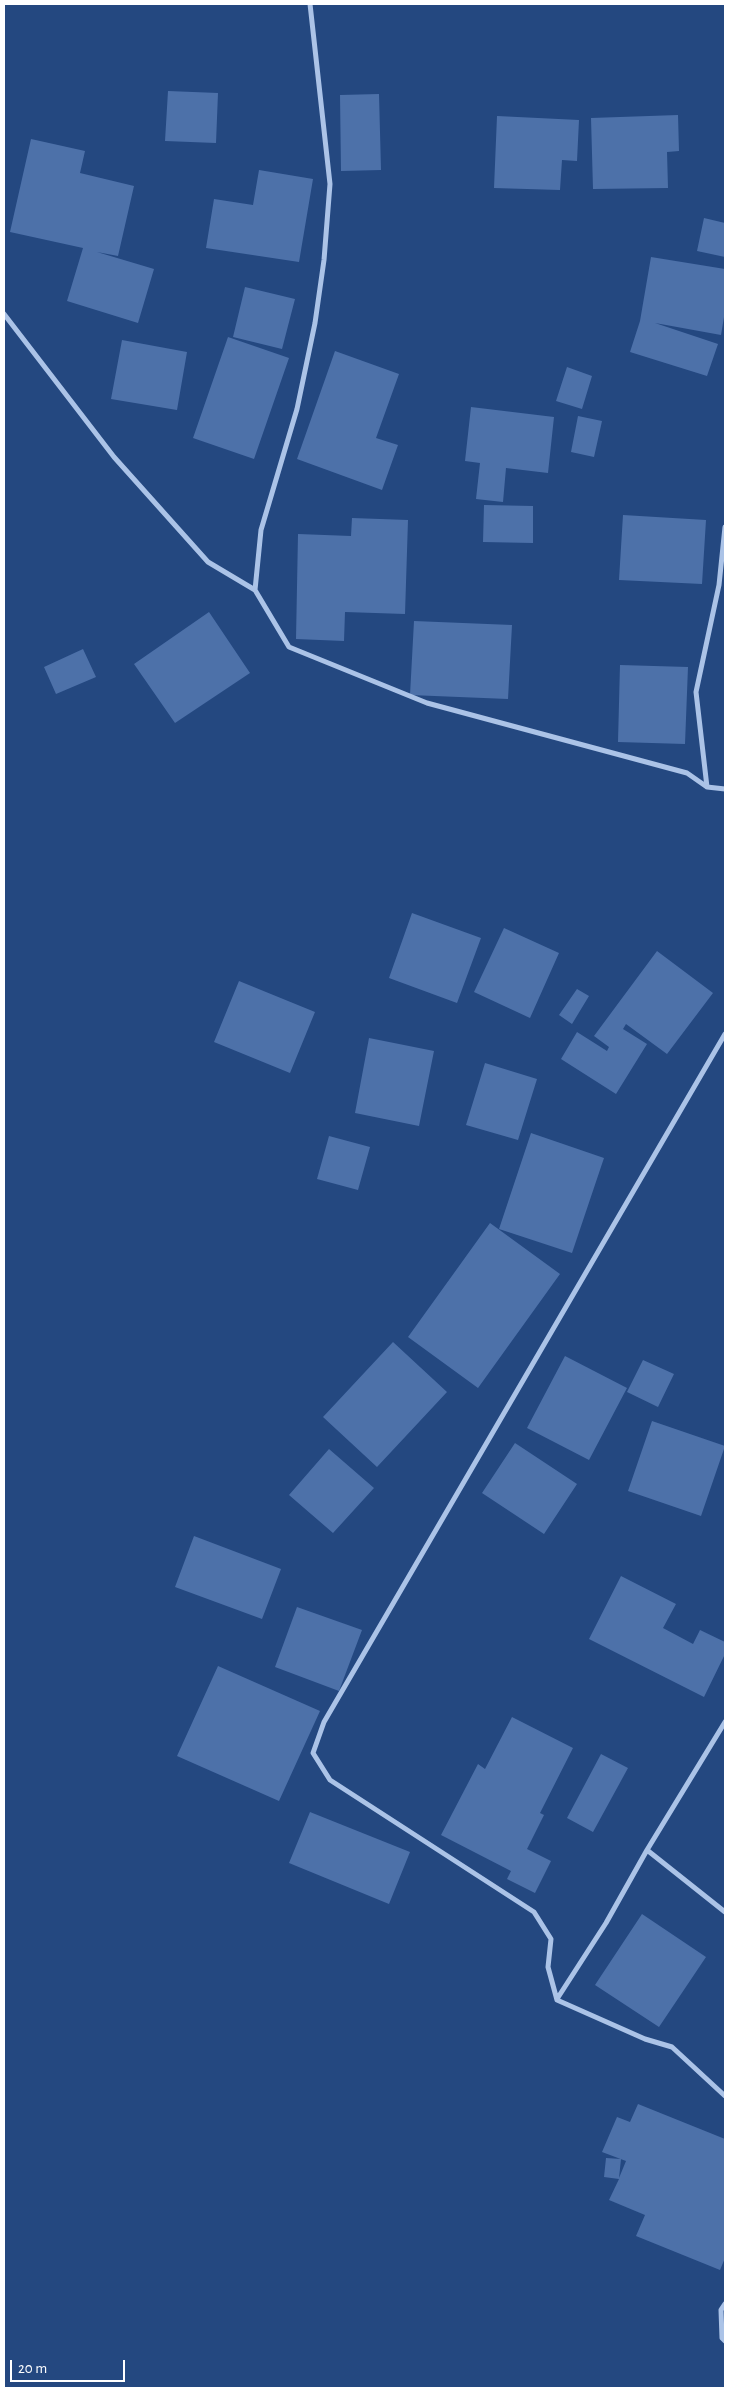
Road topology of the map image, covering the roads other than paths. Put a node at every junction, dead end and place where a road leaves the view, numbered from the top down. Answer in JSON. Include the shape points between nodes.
{"nodes":[{"id":1,"x":310,"y":4,"type":"edge"},
{"id":2,"x":4,"y":314,"type":"edge"},
{"id":3,"x":725,"y":527,"type":"edge"},
{"id":4,"x":255,"y":590,"type":"junction"},
{"id":5,"x":707,"y":787,"type":"junction"},
{"id":6,"x":725,"y":789,"type":"edge"},
{"id":7,"x":725,"y":1034,"type":"edge"},
{"id":8,"x":725,"y":1722,"type":"edge"},
{"id":9,"x":648,"y":1850,"type":"junction"},
{"id":10,"x":725,"y":1912,"type":"edge"},
{"id":11,"x":557,"y":2000,"type":"junction"},
{"id":12,"x":725,"y":2096,"type":"edge"},
{"id":13,"x":725,"y":2304,"type":"edge"},
{"id":14,"x":725,"y":2341,"type":"edge"}],
"edges":[{"from":1,"to":4,"type":"street","via":[[330,184],[324,260],[297,409],[261,530]]},
{"from":2,"to":4,"type":"street","via":[[114,457],[208,562]]},
{"from":3,"to":5,"type":"street","via":[[718,586],[696,692]]},
{"from":4,"to":5,"type":"street","via":[[289,647],[427,703],[687,773]]},
{"from":5,"to":6,"type":"street"},
{"from":7,"to":11,"type":"street","via":[[324,1722],[313,1752],[330,1780],[534,1912],[551,1939],[548,1967]]},
{"from":8,"to":9,"type":"street"},
{"from":9,"to":10,"type":"street"},
{"from":9,"to":11,"type":"street"},
{"from":11,"to":12,"type":"street","via":[[672,2047]]},
{"from":13,"to":14,"type":"street","via":[[721,2310],[722,2338]]}]}
